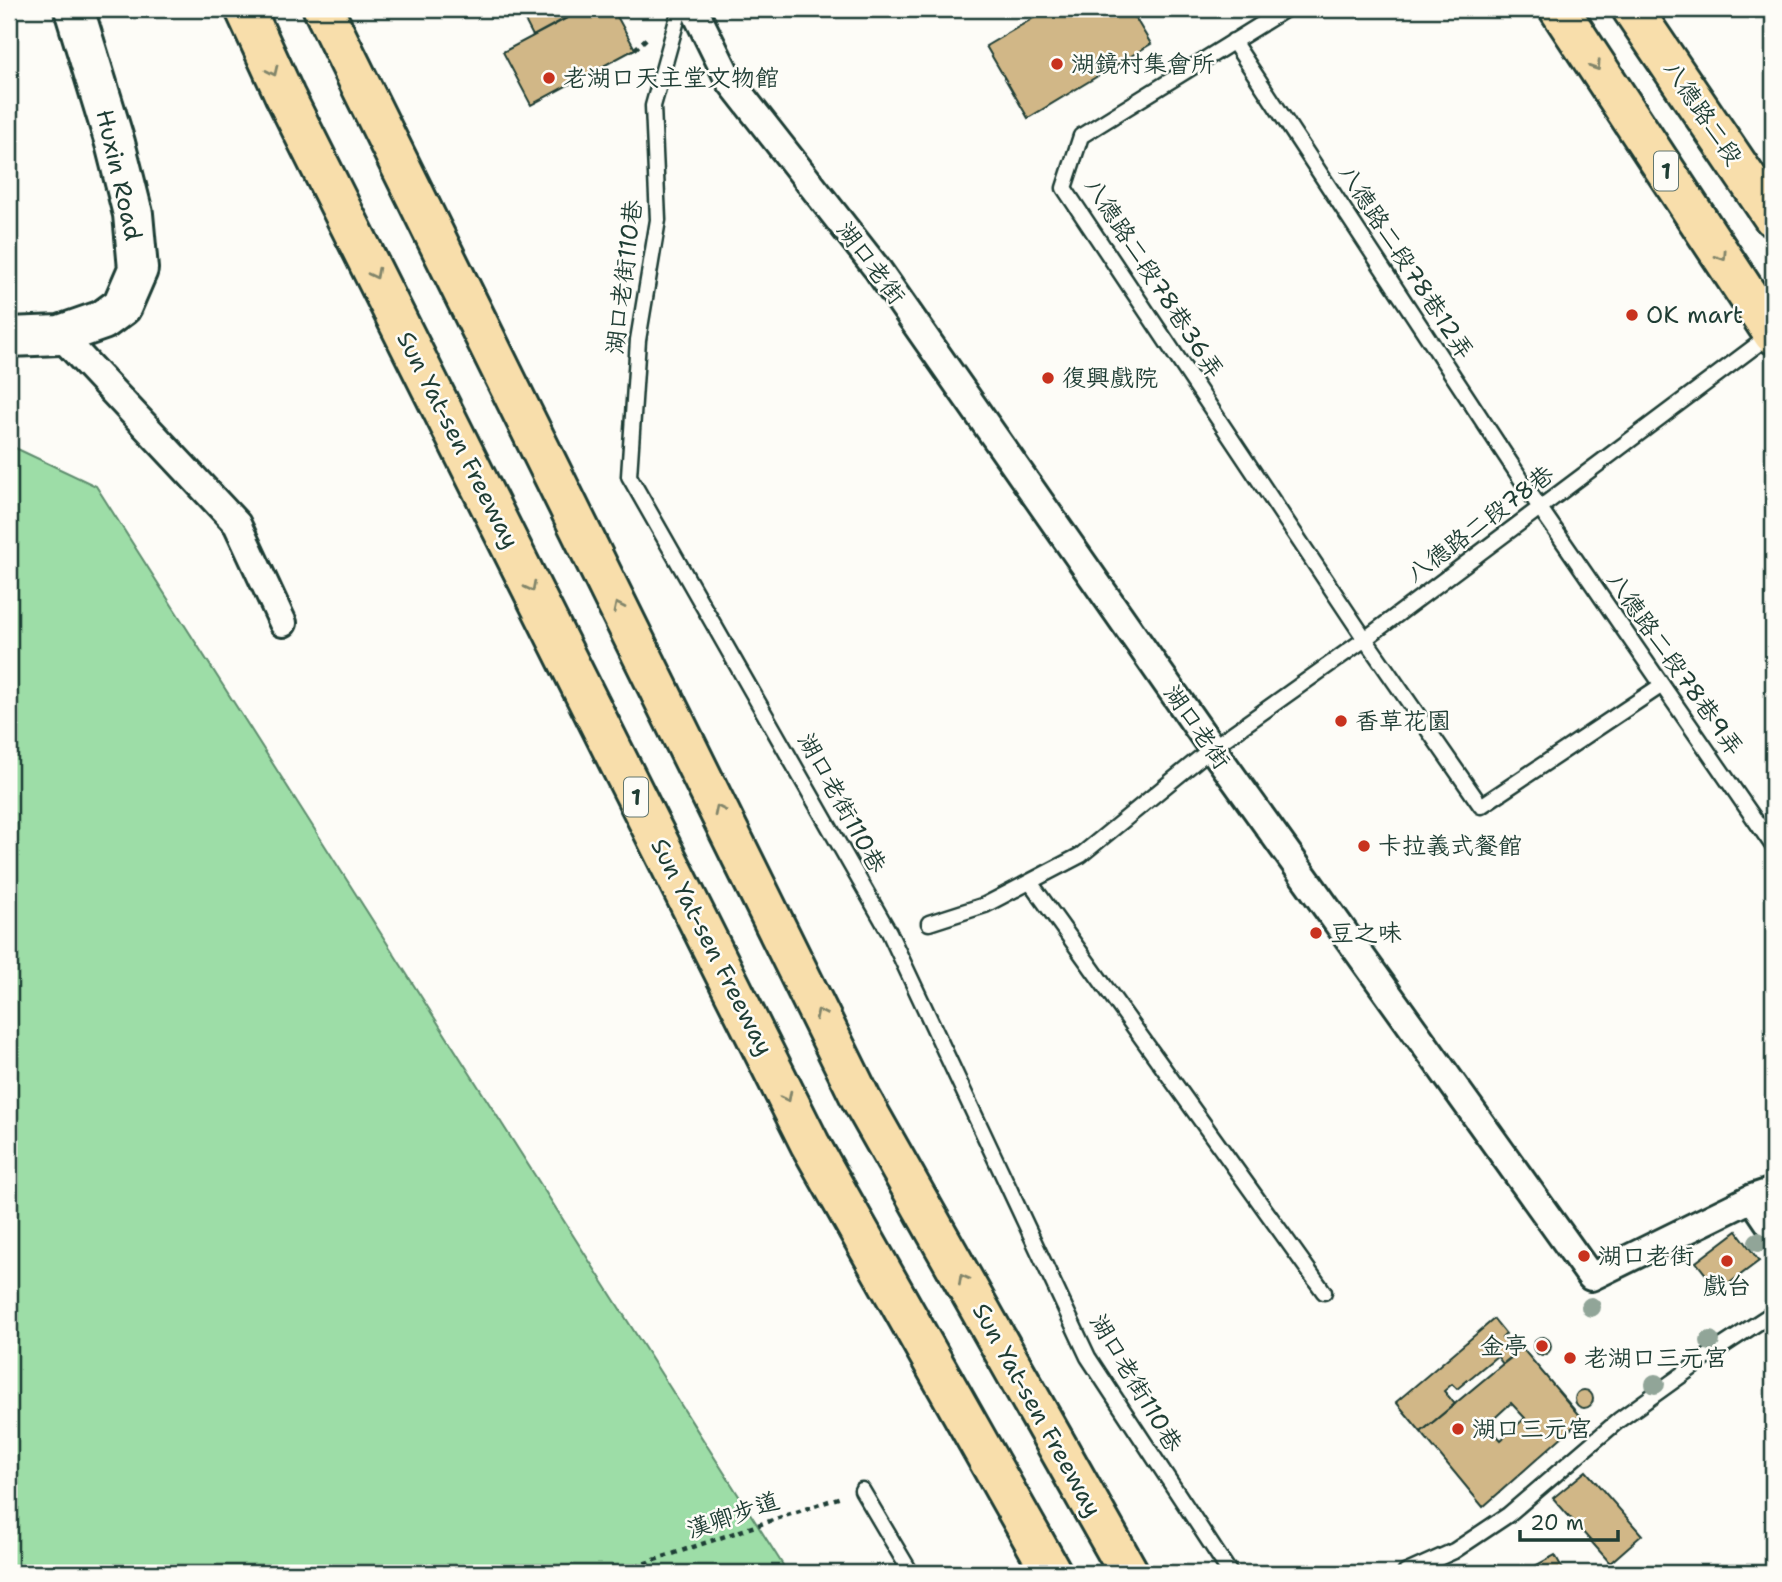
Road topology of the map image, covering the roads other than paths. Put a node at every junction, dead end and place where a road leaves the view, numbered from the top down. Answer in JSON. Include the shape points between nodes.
{"nodes":[{"id":1,"x":74,"y":9,"type":"edge"},
{"id":2,"x":245,"y":9,"type":"edge"},
{"id":3,"x":323,"y":9,"type":"edge"},
{"id":4,"x":680,"y":9,"type":"edge"},
{"id":5,"x":694,"y":9,"type":"edge"},
{"id":6,"x":1286,"y":9,"type":"edge"},
{"id":7,"x":1559,"y":9,"type":"edge"},
{"id":8,"x":1632,"y":9,"type":"edge"},
{"id":9,"x":1233,"y":41,"type":"junction"},
{"id":10,"x":1773,"y":217,"type":"edge"},
{"id":11,"x":1773,"y":333,"type":"edge"},
{"id":12,"x":60,"y":335,"type":"junction"},
{"id":13,"x":9,"y":337,"type":"edge"},
{"id":14,"x":1540,"y":508,"type":"junction"},
{"id":15,"x":283,"y":623,"type":"dead end"},
{"id":16,"x":1365,"y":639,"type":"junction"},
{"id":17,"x":1662,"y":685,"type":"junction"},
{"id":18,"x":1212,"y":748,"type":"junction"},
{"id":19,"x":1773,"y":846,"type":"edge"},
{"id":20,"x":1030,"y":882,"type":"junction"},
{"id":21,"x":929,"y":923,"type":"dead end"},
{"id":22,"x":1763,"y":1195,"type":"edge"},
{"id":23,"x":1773,"y":1229,"type":"edge"},
{"id":24,"x":1324,"y":1292,"type":"dead end"},
{"id":25,"x":1773,"y":1313,"type":"edge"},
{"id":26,"x":862,"y":1490,"type":"road end"},
{"id":27,"x":911,"y":1573,"type":"edge"},
{"id":28,"x":1052,"y":1573,"type":"edge"},
{"id":29,"x":1129,"y":1573,"type":"edge"},
{"id":30,"x":1230,"y":1573,"type":"edge"},
{"id":31,"x":1405,"y":1573,"type":"edge"}],
"edges":[{"from":1,"to":12,"type":"street","name":"Huxin Road","via":[[133,214],[138,269],[121,306],[103,320]]},
{"from":2,"to":28,"type":"main road","name":"Sun Yat-sen Freeway","number":"1","one_way":true,"via":[[810,1143]]},
{"from":29,"to":3,"type":"main road","name":"Sun Yat-sen Freeway","one_way":true,"via":[[861,1098]]},
{"from":4,"to":30,"type":"lane","name":"湖口老街110巷","via":[[653,106],[658,220],[638,340],[629,476],[889,932],[1088,1357]]},
{"from":5,"to":18,"type":"street","name":"湖口老街","via":[[729,80],[878,270]]},
{"from":6,"to":9,"type":"lane","name":"八德路二段78巷36弄"},
{"from":7,"to":11,"type":"main road","number":"1","one_way":true},
{"from":8,"to":10,"type":"main road","name":"八德路二段"},
{"from":9,"to":14,"type":"lane","name":"八德路二段78巷12弄"},
{"from":9,"to":16,"type":"lane","name":"八德路二段78巷36弄","via":[[1081,136],[1064,188]]},
{"from":11,"to":14,"type":"lane","name":"八德路二段78巷"},
{"from":12,"to":13,"type":"street","name":"Huxin Road"},
{"from":12,"to":15,"type":"street","via":[[237,524]]},
{"from":14,"to":16,"type":"lane","name":"八德路二段78巷"},
{"from":14,"to":17,"type":"lane","name":"八德路二段78巷9弄"},
{"from":16,"to":17,"type":"lane","via":[[1481,806]]},
{"from":16,"to":18,"type":"lane","name":"八德路二段78巷"},
{"from":17,"to":19,"type":"lane","name":"八德路二段78巷9弄"},
{"from":18,"to":20,"type":"lane","name":"八德路二段78巷","via":[[1081,855]]},
{"from":18,"to":22,"type":"street","name":"湖口老街","via":[[1591,1277]]},
{"from":20,"to":21,"type":"lane","name":"八德路二段78巷","via":[[985,905]]},
{"from":20,"to":24,"type":"lane"},
{"from":22,"to":23,"type":"street"},
{"from":25,"to":31,"type":"lane","via":[[1619,1420],[1508,1515],[1454,1552]]},
{"from":26,"to":27,"type":"lane"}]}
